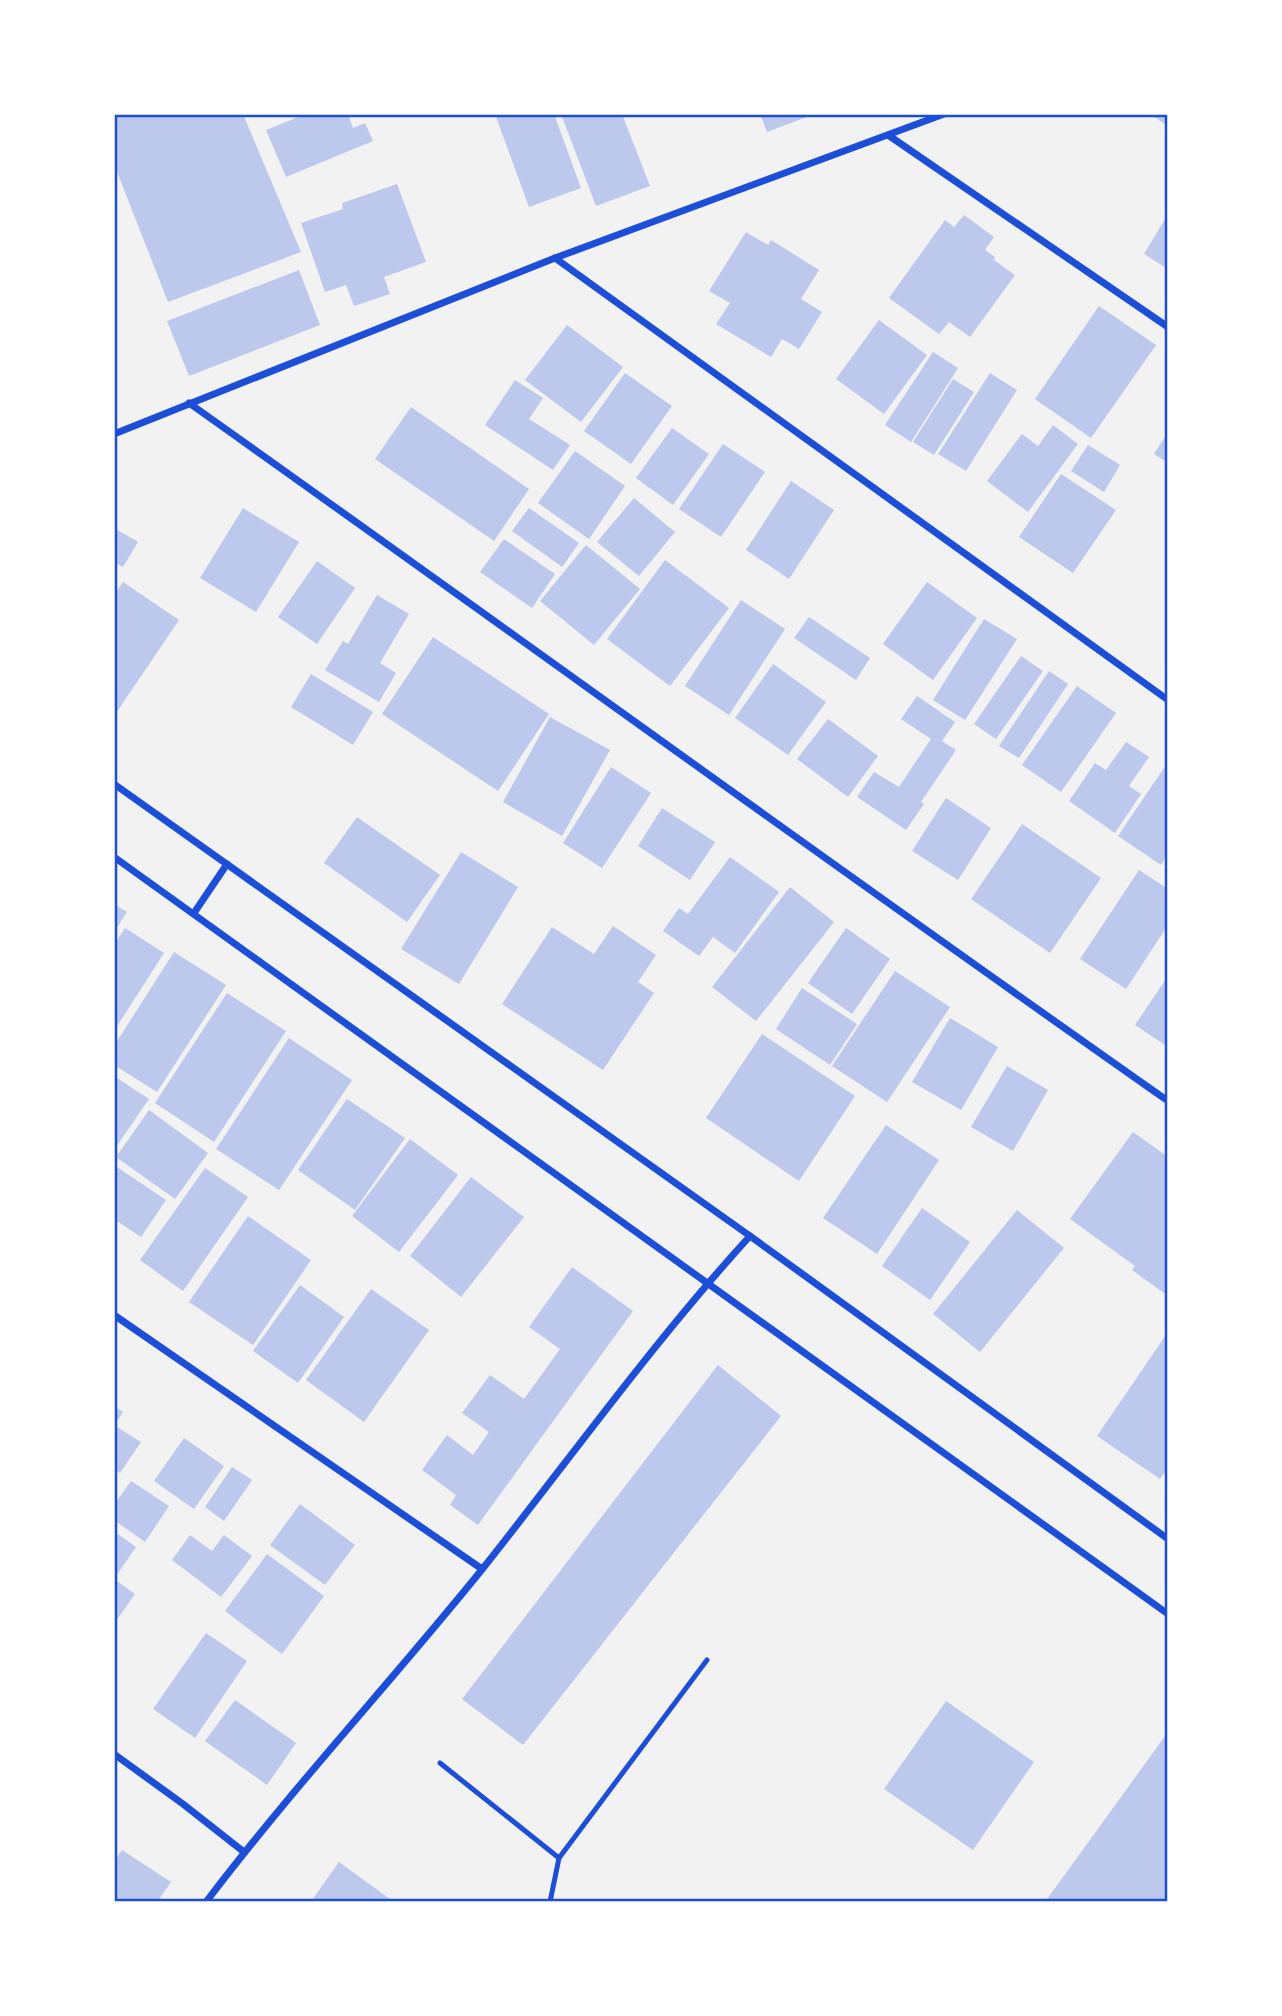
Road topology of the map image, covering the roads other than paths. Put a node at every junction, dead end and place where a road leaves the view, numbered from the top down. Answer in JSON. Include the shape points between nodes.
{"nodes":[{"id":1,"x":944,"y":114,"type":"edge"},
{"id":2,"x":888,"y":135,"type":"junction"},
{"id":3,"x":555,"y":258,"type":"junction"},
{"id":4,"x":1168,"y":327,"type":"edge"},
{"id":5,"x":188,"y":403,"type":"junction"},
{"id":6,"x":114,"y":434,"type":"edge"},
{"id":7,"x":1168,"y":700,"type":"edge"},
{"id":8,"x":114,"y":784,"type":"edge"},
{"id":9,"x":114,"y":857,"type":"edge"},
{"id":10,"x":227,"y":864,"type":"junction"},
{"id":11,"x":194,"y":913,"type":"junction"},
{"id":12,"x":1168,"y":1101,"type":"edge"},
{"id":13,"x":750,"y":1236,"type":"junction"},
{"id":14,"x":708,"y":1282,"type":"junction"},
{"id":15,"x":114,"y":1315,"type":"edge"},
{"id":16,"x":1168,"y":1539,"type":"edge"},
{"id":17,"x":482,"y":1569,"type":"junction"},
{"id":18,"x":1168,"y":1614,"type":"edge"},
{"id":19,"x":707,"y":1660,"type":"dead end"},
{"id":20,"x":114,"y":1754,"type":"edge"},
{"id":21,"x":440,"y":1763,"type":"dead end"},
{"id":22,"x":244,"y":1852,"type":"junction"},
{"id":23,"x":559,"y":1858,"type":"junction"},
{"id":24,"x":206,"y":1902,"type":"edge"},
{"id":25,"x":550,"y":1902,"type":"edge"}],
"edges":[{"from":1,"to":2,"type":"street"},
{"from":2,"to":3,"type":"street"},
{"from":2,"to":4,"type":"street"},
{"from":3,"to":5,"type":"street"},
{"from":3,"to":7,"type":"street"},
{"from":5,"to":6,"type":"street"},
{"from":5,"to":12,"type":"street"},
{"from":8,"to":10,"type":"street"},
{"from":9,"to":11,"type":"street"},
{"from":10,"to":11,"type":"street"},
{"from":10,"to":13,"type":"street"},
{"from":11,"to":14,"type":"street"},
{"from":13,"to":14,"type":"street"},
{"from":13,"to":16,"type":"street"},
{"from":14,"to":17,"type":"street"},
{"from":14,"to":18,"type":"street"},
{"from":15,"to":17,"type":"street"},
{"from":17,"to":22,"type":"street"},
{"from":19,"to":23,"type":"lane"},
{"from":20,"to":22,"type":"street"},
{"from":21,"to":23,"type":"lane"},
{"from":22,"to":24,"type":"street"},
{"from":23,"to":25,"type":"lane"}]}
